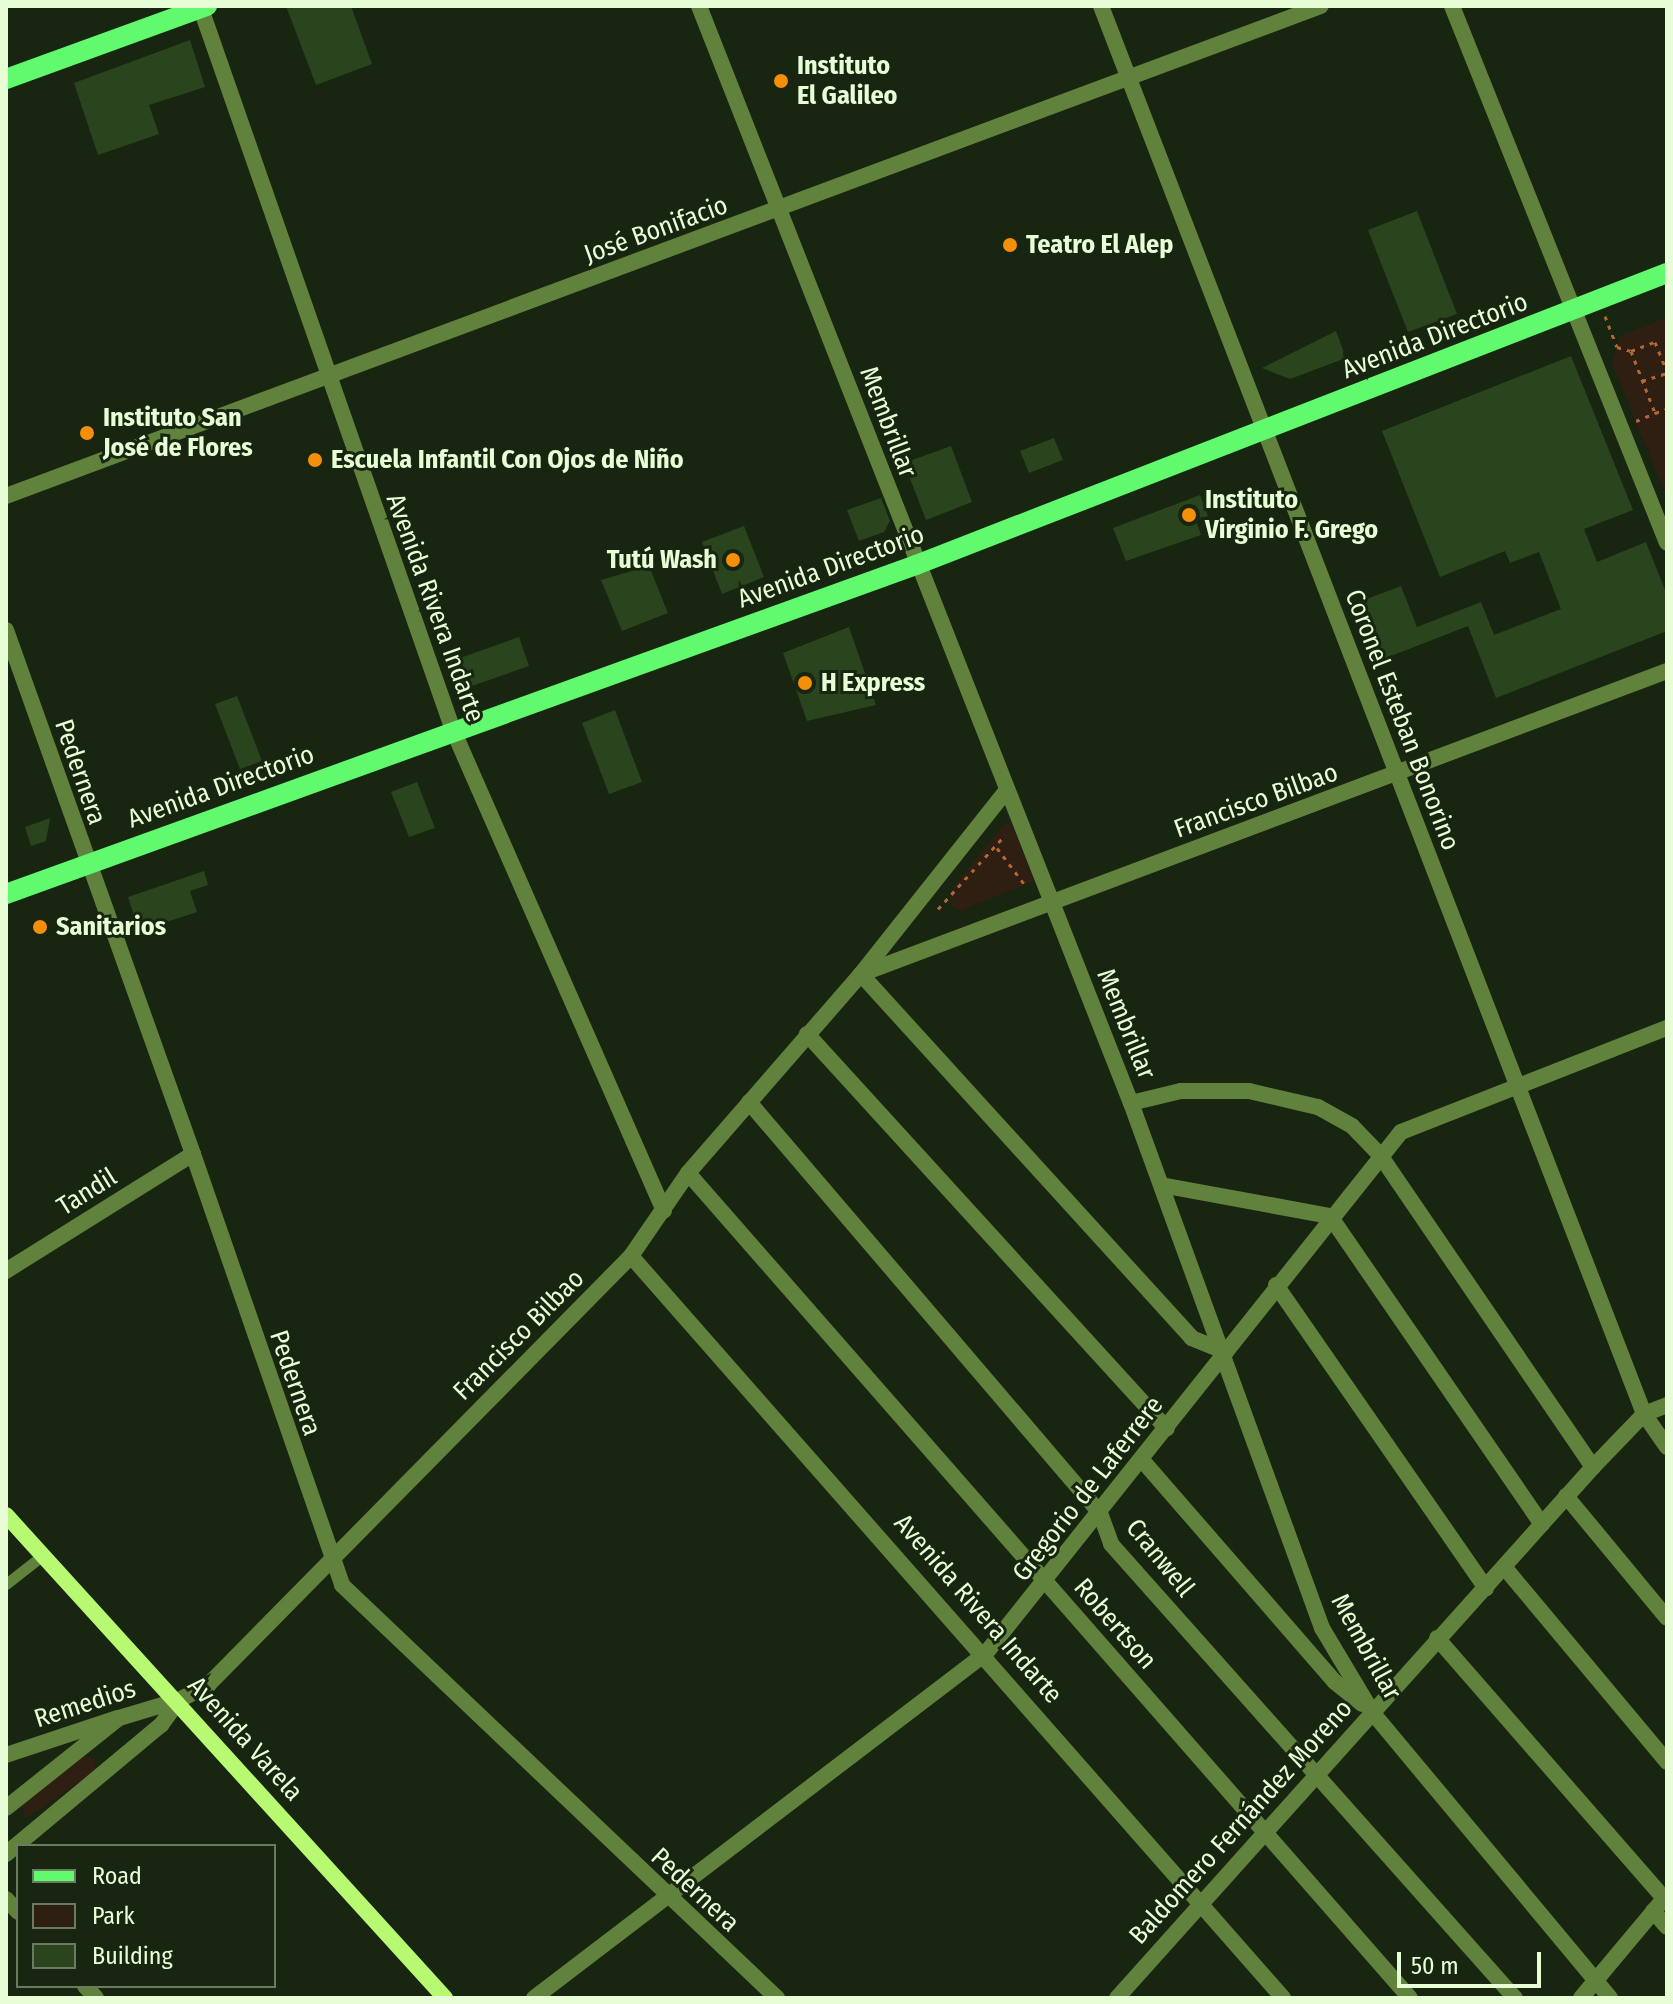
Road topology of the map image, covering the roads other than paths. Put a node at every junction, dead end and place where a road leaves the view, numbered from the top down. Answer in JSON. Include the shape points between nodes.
{"nodes":[{"id":1,"x":699,"y":6,"type":"edge"},
{"id":2,"x":1101,"y":6,"type":"edge"},
{"id":3,"x":1321,"y":6,"type":"edge"},
{"id":4,"x":1452,"y":6,"type":"edge"},
{"id":5,"x":202,"y":7,"type":"edge"},
{"id":6,"x":6,"y":79,"type":"edge"},
{"id":7,"x":1131,"y":81,"type":"junction"},
{"id":8,"x":781,"y":211,"type":"junction"},
{"id":9,"x":1667,"y":273,"type":"edge"},
{"id":10,"x":1574,"y":310,"type":"junction"},
{"id":11,"x":325,"y":375,"type":"junction"},
{"id":12,"x":1263,"y":430,"type":"junction"},
{"id":13,"x":6,"y":496,"type":"edge"},
{"id":14,"x":1667,"y":543,"type":"edge"},
{"id":15,"x":916,"y":565,"type":"junction"},
{"id":16,"x":6,"y":630,"type":"edge"},
{"id":17,"x":1667,"y":671,"type":"edge"},
{"id":18,"x":453,"y":730,"type":"junction"},
{"id":19,"x":1398,"y":775,"type":"junction"},
{"id":20,"x":1006,"y":791,"type":"junction"},
{"id":21,"x":86,"y":864,"type":"junction"},
{"id":22,"x":6,"y":894,"type":"edge"},
{"id":23,"x":1052,"y":902,"type":"junction"},
{"id":24,"x":861,"y":974,"type":"junction"},
{"id":25,"x":1667,"y":1028,"type":"edge"},
{"id":26,"x":807,"y":1034,"type":"junction"},
{"id":27,"x":1518,"y":1087,"type":"junction"},
{"id":28,"x":749,"y":1102,"type":"junction"},
{"id":29,"x":1131,"y":1103,"type":"junction"},
{"id":30,"x":193,"y":1154,"type":"junction"},
{"id":31,"x":1380,"y":1155,"type":"junction"},
{"id":32,"x":688,"y":1173,"type":"junction"},
{"id":33,"x":1161,"y":1185,"type":"junction"},
{"id":34,"x":664,"y":1211,"type":"junction"},
{"id":35,"x":1330,"y":1216,"type":"junction"},
{"id":36,"x":631,"y":1256,"type":"junction"},
{"id":37,"x":6,"y":1271,"type":"edge"},
{"id":38,"x":1276,"y":1285,"type":"junction"},
{"id":39,"x":1226,"y":1352,"type":"junction"},
{"id":40,"x":1667,"y":1405,"type":"edge"},
{"id":41,"x":1644,"y":1414,"type":"junction"},
{"id":42,"x":1167,"y":1429,"type":"junction"},
{"id":43,"x":1667,"y":1447,"type":"edge"},
{"id":44,"x":1142,"y":1460,"type":"junction"},
{"id":45,"x":1593,"y":1467,"type":"junction"},
{"id":46,"x":1566,"y":1496,"type":"junction"},
{"id":47,"x":1100,"y":1513,"type":"junction"},
{"id":48,"x":6,"y":1515,"type":"edge"},
{"id":49,"x":1542,"y":1524,"type":"junction"},
{"id":50,"x":43,"y":1555,"type":"junction"},
{"id":51,"x":332,"y":1560,"type":"junction"},
{"id":52,"x":1505,"y":1568,"type":"junction"},
{"id":53,"x":1046,"y":1581,"type":"junction"},
{"id":54,"x":6,"y":1584,"type":"edge"},
{"id":55,"x":1486,"y":1588,"type":"junction"},
{"id":56,"x":1667,"y":1618,"type":"edge"},
{"id":57,"x":1437,"y":1638,"type":"junction"},
{"id":58,"x":986,"y":1653,"type":"junction"},
{"id":59,"x":179,"y":1700,"type":"junction"},
{"id":60,"x":1372,"y":1712,"type":"junction"},
{"id":61,"x":119,"y":1718,"type":"junction"},
{"id":62,"x":6,"y":1755,"type":"edge"},
{"id":63,"x":1667,"y":1762,"type":"edge"},
{"id":64,"x":1318,"y":1775,"type":"junction"},
{"id":65,"x":6,"y":1808,"type":"edge"},
{"id":66,"x":1262,"y":1833,"type":"junction"},
{"id":67,"x":18,"y":1844,"type":"edge"},
{"id":68,"x":666,"y":1897,"type":"junction"},
{"id":69,"x":1198,"y":1901,"type":"junction"},
{"id":70,"x":1662,"y":1902,"type":"edge"},
{"id":71,"x":1667,"y":1927,"type":"edge"},
{"id":72,"x":1595,"y":1981,"type":"junction"},
{"id":73,"x":445,"y":1998,"type":"edge"},
{"id":74,"x":534,"y":1998,"type":"edge"},
{"id":75,"x":777,"y":1998,"type":"edge"},
{"id":76,"x":1117,"y":1998,"type":"edge"},
{"id":77,"x":1283,"y":1998,"type":"edge"},
{"id":78,"x":1410,"y":1998,"type":"edge"},
{"id":79,"x":1515,"y":1998,"type":"edge"},
{"id":80,"x":1581,"y":1998,"type":"edge"},
{"id":81,"x":1610,"y":1998,"type":"edge"}],
"edges":[{"from":1,"to":8,"type":"street","name":"Membrillar"},
{"from":2,"to":7,"type":"street","name":"Coronel Esteban Bonorino"},
{"from":3,"to":7,"type":"street","name":"José Bonifacio"},
{"from":4,"to":10,"type":"street"},
{"from":5,"to":6,"type":"main road"},
{"from":5,"to":11,"type":"street","name":"Avenida Rivera Indarte"},
{"from":7,"to":8,"type":"street","name":"José Bonifacio"},
{"from":7,"to":12,"type":"street","name":"Coronel Esteban Bonorino"},
{"from":8,"to":11,"type":"street","name":"José Bonifacio"},
{"from":8,"to":15,"type":"street","name":"Membrillar"},
{"from":9,"to":10,"type":"main road","name":"Avenida Directorio"},
{"from":10,"to":12,"type":"main road","name":"Avenida Directorio"},
{"from":10,"to":14,"type":"street"},
{"from":11,"to":13,"type":"street","name":"José Bonifacio"},
{"from":11,"to":18,"type":"street","name":"Avenida Rivera Indarte"},
{"from":12,"to":15,"type":"main road","name":"Avenida Directorio"},
{"from":12,"to":19,"type":"street","name":"Coronel Esteban Bonorino"},
{"from":15,"to":18,"type":"main road","name":"Avenida Directorio"},
{"from":15,"to":20,"type":"street","name":"Membrillar"},
{"from":16,"to":21,"type":"street","name":"Pedernera"},
{"from":17,"to":19,"type":"street","name":"Francisco Bilbao"},
{"from":18,"to":21,"type":"main road","name":"Avenida Directorio"},
{"from":18,"to":34,"type":"street","name":"Avenida Rivera Indarte"},
{"from":19,"to":23,"type":"street","name":"Francisco Bilbao"},
{"from":19,"to":27,"type":"street","name":"Coronel Esteban Bonorino"},
{"from":20,"to":23,"type":"street","name":"Membrillar"},
{"from":20,"to":24,"type":"street","name":"Francisco Bilbao"},
{"from":21,"to":22,"type":"main road","name":"Avenida Directorio"},
{"from":21,"to":30,"type":"street","name":"Pedernera"},
{"from":23,"to":24,"type":"street","name":"Francisco Bilbao"},
{"from":23,"to":29,"type":"street","name":"Membrillar"},
{"from":24,"to":26,"type":"street","name":"Francisco Bilbao"},
{"from":24,"to":39,"type":"street","via":[[1192,1338]]},
{"from":25,"to":27,"type":"street","name":"Gregorio de Laferrere"},
{"from":26,"to":28,"type":"street","name":"Francisco Bilbao"},
{"from":26,"to":42,"type":"street"},
{"from":27,"to":31,"type":"street","name":"Gregorio de Laferrere","via":[[1401,1132]]},
{"from":27,"to":41,"type":"street","name":"Coronel Esteban Bonorino"},
{"from":28,"to":32,"type":"street","name":"Francisco Bilbao"},
{"from":28,"to":47,"type":"street","name":"Cranwell"},
{"from":29,"to":31,"type":"street","via":[[1181,1091],[1249,1091],[1318,1107]]},
{"from":29,"to":33,"type":"street","name":"Membrillar"},
{"from":30,"to":37,"type":"street","name":"Tandil"},
{"from":30,"to":51,"type":"street","name":"Pedernera"},
{"from":31,"to":35,"type":"street","name":"Gregorio de Laferrere"},
{"from":31,"to":45,"type":"street"},
{"from":32,"to":34,"type":"street","name":"Francisco Bilbao"},
{"from":32,"to":53,"type":"street","name":"Robertson"},
{"from":33,"to":35,"type":"street"},
{"from":33,"to":39,"type":"street","name":"Membrillar"},
{"from":34,"to":36,"type":"street","name":"Francisco Bilbao"},
{"from":35,"to":38,"type":"street","name":"Gregorio de Laferrere"},
{"from":35,"to":49,"type":"street"},
{"from":36,"to":51,"type":"street","name":"Francisco Bilbao"},
{"from":36,"to":58,"type":"street","name":"Avenida Rivera Indarte"},
{"from":38,"to":39,"type":"street","name":"Gregorio de Laferrere"},
{"from":38,"to":55,"type":"street"},
{"from":39,"to":42,"type":"street","name":"Gregorio de Laferrere"},
{"from":39,"to":60,"type":"street","name":"Membrillar","via":[[1322,1628]]},
{"from":40,"to":41,"type":"street","name":"Baldomero Fernández Moreno"},
{"from":41,"to":43,"type":"street","name":"Coronel Esteban Bonorino"},
{"from":41,"to":45,"type":"street","name":"Baldomero Fernández Moreno"},
{"from":42,"to":44,"type":"street","name":"Gregorio de Laferrere"},
{"from":44,"to":47,"type":"street","name":"Gregorio de Laferrere"},
{"from":44,"to":60,"type":"street","via":[[1335,1682]]},
{"from":45,"to":46,"type":"street","name":"Baldomero Fernández Moreno"},
{"from":46,"to":49,"type":"street","name":"Baldomero Fernández Moreno"},
{"from":46,"to":56,"type":"street"},
{"from":47,"to":53,"type":"street","name":"Gregorio de Laferrere"},
{"from":47,"to":64,"type":"street","name":"Cranwell","via":[[1111,1544]]},
{"from":48,"to":50,"type":"main road","name":"Avenida Varela"},
{"from":49,"to":52,"type":"street","name":"Baldomero Fernández Moreno"},
{"from":50,"to":54,"type":"lane"},
{"from":50,"to":59,"type":"main road","name":"Avenida Varela"},
{"from":51,"to":59,"type":"street","name":"Francisco Bilbao","via":[[208,1685]]},
{"from":51,"to":68,"type":"street","name":"Pedernera","via":[[342,1585]]},
{"from":52,"to":55,"type":"street","name":"Baldomero Fernández Moreno"},
{"from":52,"to":63,"type":"street"},
{"from":53,"to":58,"type":"street","name":"Gregorio de Laferrere"},
{"from":53,"to":66,"type":"street","name":"Robertson"},
{"from":55,"to":57,"type":"street","name":"Baldomero Fernández Moreno"},
{"from":57,"to":60,"type":"street","name":"Baldomero Fernández Moreno"},
{"from":57,"to":70,"type":"street"},
{"from":58,"to":68,"type":"street","name":"Gregorio de Laferrere"},
{"from":58,"to":69,"type":"street","name":"Avenida Rivera Indarte"},
{"from":59,"to":61,"type":"street","name":"Remedios"},
{"from":59,"to":67,"type":"street","via":[[161,1725]]},
{"from":59,"to":73,"type":"main road","name":"Avenida Varela"},
{"from":60,"to":64,"type":"street","name":"Baldomero Fernández Moreno"},
{"from":60,"to":72,"type":"street","name":"Membrillar"},
{"from":61,"to":62,"type":"street","name":"Remedios"},
{"from":61,"to":65,"type":"street"},
{"from":64,"to":66,"type":"street","name":"Baldomero Fernández Moreno"},
{"from":64,"to":79,"type":"street","name":"Cranwell"},
{"from":66,"to":69,"type":"street","name":"Baldomero Fernández Moreno"},
{"from":66,"to":78,"type":"street","name":"Robertson"},
{"from":68,"to":74,"type":"street","name":"Gregorio de Laferrere"},
{"from":68,"to":75,"type":"street","name":"Pedernera"},
{"from":69,"to":76,"type":"street","name":"Baldomero Fernández Moreno"},
{"from":69,"to":77,"type":"street","name":"Avenida Rivera Indarte"},
{"from":70,"to":71,"type":"street"},
{"from":70,"to":72,"type":"street"},
{"from":72,"to":80,"type":"street"},
{"from":72,"to":81,"type":"street","name":"Membrillar"}]}
